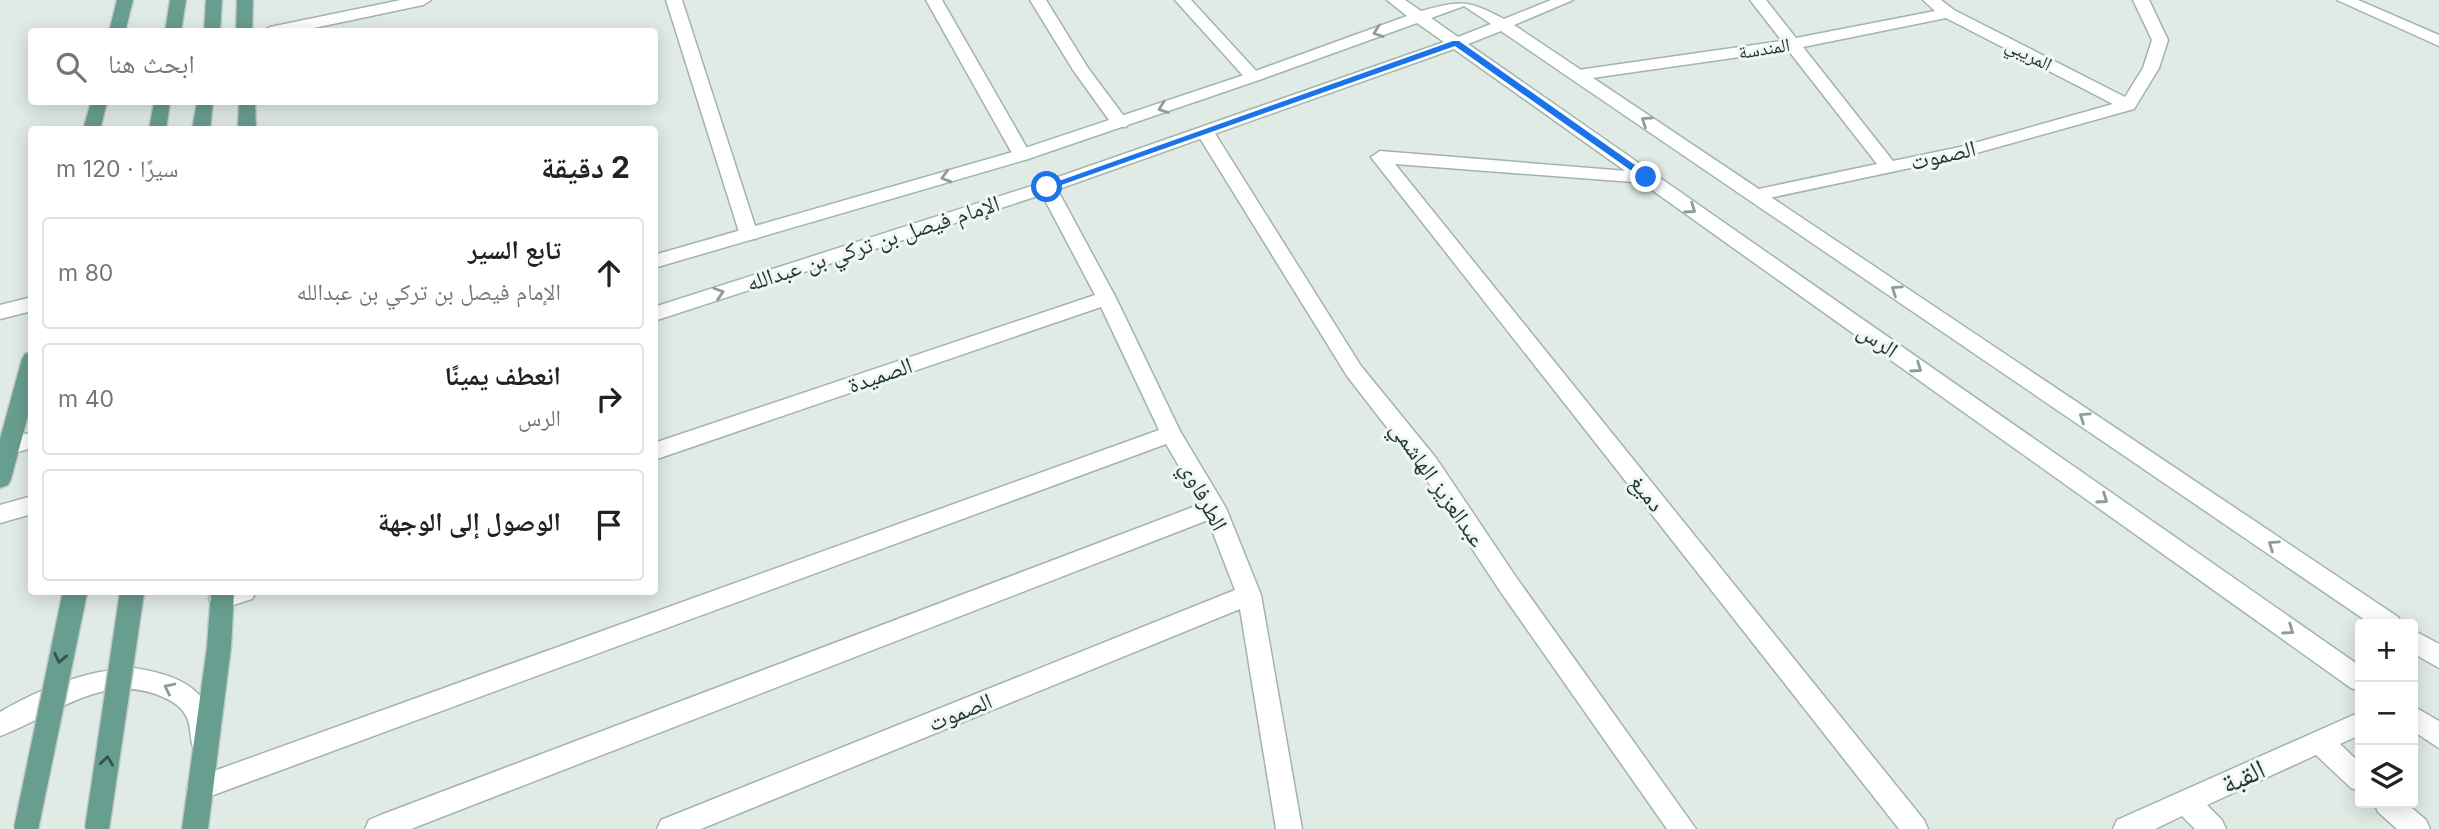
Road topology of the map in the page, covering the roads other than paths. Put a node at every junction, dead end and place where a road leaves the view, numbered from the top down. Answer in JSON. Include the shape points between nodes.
{"nodes":[{"id":1,"x":125,"y":0,"type":"edge"},
{"id":2,"x":178,"y":0,"type":"edge"},
{"id":3,"x":214,"y":0,"type":"edge"},
{"id":4,"x":245,"y":0,"type":"edge"},
{"id":5,"x":423,"y":0,"type":"edge"},
{"id":6,"x":674,"y":0,"type":"edge"},
{"id":7,"x":934,"y":0,"type":"edge"},
{"id":8,"x":1038,"y":0,"type":"edge"},
{"id":9,"x":1183,"y":0,"type":"edge"},
{"id":10,"x":1395,"y":0,"type":"edge"},
{"id":11,"x":1465,"y":0,"type":"edge"},
{"id":12,"x":1565,"y":0,"type":"edge"},
{"id":13,"x":1758,"y":0,"type":"edge"},
{"id":14,"x":1931,"y":0,"type":"edge"},
{"id":15,"x":2141,"y":0,"type":"edge"},
{"id":16,"x":2345,"y":0,"type":"edge"},
{"id":17,"x":1948,"y":13,"type":"junction"},
{"id":18,"x":1420,"y":17,"type":"junction"},
{"id":19,"x":1504,"y":25,"type":"junction"},
{"id":20,"x":118,"y":28,"type":"edge"},
{"id":21,"x":174,"y":28,"type":"edge"},
{"id":22,"x":212,"y":28,"type":"edge"},
{"id":23,"x":244,"y":28,"type":"edge"},
{"id":24,"x":289,"y":28,"type":"edge"},
{"id":25,"x":2439,"y":41,"type":"edge"},
{"id":26,"x":1456,"y":43,"type":"junction"},
{"id":27,"x":1793,"y":44,"type":"junction"},
{"id":28,"x":1578,"y":75,"type":"junction"},
{"id":29,"x":1254,"y":78,"type":"junction"},
{"id":30,"x":98,"y":105,"type":"edge"},
{"id":31,"x":161,"y":105,"type":"edge"},
{"id":32,"x":205,"y":105,"type":"edge"},
{"id":33,"x":247,"y":105,"type":"edge"},
{"id":34,"x":2128,"y":105,"type":"junction"},
{"id":35,"x":1120,"y":122,"type":"junction"},
{"id":36,"x":93,"y":126,"type":"edge"},
{"id":37,"x":158,"y":126,"type":"edge"},
{"id":38,"x":202,"y":126,"type":"edge"},
{"id":39,"x":247,"y":126,"type":"edge"},
{"id":40,"x":1205,"y":132,"type":"junction"},
{"id":41,"x":1021,"y":155,"type":"junction"},
{"id":42,"x":1889,"y":167,"type":"junction"},
{"id":43,"x":1646,"y":177,"type":"junction"},
{"id":44,"x":1047,"y":187,"type":"junction"},
{"id":45,"x":1755,"y":195,"type":"junction"},
{"id":46,"x":749,"y":235,"type":"junction"},
{"id":47,"x":658,"y":261,"type":"edge"},
{"id":48,"x":1106,"y":298,"type":"junction"},
{"id":49,"x":28,"y":305,"type":"edge"},
{"id":50,"x":0,"y":312,"type":"edge"},
{"id":51,"x":658,"y":313,"type":"edge"},
{"id":52,"x":28,"y":372,"type":"edge"},
{"id":53,"x":1171,"y":434,"type":"junction"},
{"id":54,"x":28,"y":441,"type":"edge"},
{"id":55,"x":4,"y":448,"type":"edge"},
{"id":56,"x":658,"y":451,"type":"edge"},
{"id":57,"x":0,"y":479,"type":"edge"},
{"id":58,"x":28,"y":506,"type":"edge"},
{"id":59,"x":1215,"y":508,"type":"junction"},
{"id":60,"x":0,"y":514,"type":"edge"},
{"id":61,"x":74,"y":595,"type":"edge"},
{"id":62,"x":132,"y":595,"type":"edge"},
{"id":63,"x":229,"y":595,"type":"edge"},
{"id":64,"x":1249,"y":595,"type":"junction"},
{"id":65,"x":2383,"y":619,"type":"edge"},
{"id":66,"x":2418,"y":643,"type":"edge"},
{"id":67,"x":2439,"y":657,"type":"edge"},
{"id":68,"x":2355,"y":676,"type":"edge"},
{"id":69,"x":2418,"y":721,"type":"edge"},
{"id":70,"x":0,"y":725,"type":"edge"},
{"id":71,"x":2355,"y":725,"type":"edge"},
{"id":72,"x":2439,"y":736,"type":"edge"},
{"id":73,"x":2319,"y":742,"type":"junction"},
{"id":74,"x":2355,"y":774,"type":"edge"},
{"id":75,"x":201,"y":776,"type":"junction"},
{"id":76,"x":2186,"y":802,"type":"junction"},
{"id":77,"x":2393,"y":808,"type":"edge"},
{"id":78,"x":26,"y":829,"type":"edge"},
{"id":79,"x":97,"y":829,"type":"edge"},
{"id":80,"x":195,"y":829,"type":"edge"},
{"id":81,"x":378,"y":829,"type":"edge"},
{"id":82,"x":670,"y":829,"type":"edge"},
{"id":83,"x":1289,"y":829,"type":"edge"},
{"id":84,"x":1683,"y":829,"type":"edge"},
{"id":85,"x":1915,"y":829,"type":"edge"},
{"id":86,"x":2126,"y":829,"type":"edge"},
{"id":87,"x":2213,"y":829,"type":"edge"},
{"id":88,"x":2417,"y":829,"type":"edge"}],
"edges":[{"from":1,"to":20,"type":"main road"},
{"from":2,"to":21,"type":"main road"},
{"from":3,"to":22,"type":"main road"},
{"from":4,"to":23,"type":"main road"},
{"from":5,"to":24,"type":"street"},
{"from":6,"to":46,"type":"street"},
{"from":7,"to":41,"type":"street"},
{"from":8,"to":35,"type":"street"},
{"from":9,"to":29,"type":"street"},
{"from":10,"to":18,"type":"street","name":"الرس"},
{"from":11,"to":18,"type":"street","name":"الإمام فيصل بن تركي بن عبدالله"},
{"from":11,"to":19,"type":"street"},
{"from":12,"to":19,"type":"street","name":"الإمام فيصل بن تركي بن عبدالله"},
{"from":13,"to":27,"type":"street"},
{"from":14,"to":17,"type":"street","name":"المريبي"},
{"from":15,"to":34,"type":"street","via":[[2160,40],[2151,68]]},
{"from":16,"to":25,"type":"street"},
{"from":17,"to":27,"type":"street","name":"المندسة"},
{"from":17,"to":34,"type":"street","name":"المريبي"},
{"from":18,"to":26,"type":"street","name":"الرس"},
{"from":18,"to":29,"type":"street","name":"الإمام فيصل بن تركي بن عبدالله","one_way":true},
{"from":19,"to":26,"type":"street","name":"الإمام فيصل بن تركي بن عبدالله"},
{"from":19,"to":28,"type":"street"},
{"from":26,"to":40,"type":"street","name":"الإمام فيصل بن تركي بن عبدالله"},
{"from":26,"to":43,"type":"street","name":"الرس"},
{"from":27,"to":28,"type":"street","name":"المندسة"},
{"from":27,"to":42,"type":"street"},
{"from":45,"to":28,"type":"street","one_way":true},
{"from":29,"to":35,"type":"street","name":"الإمام فيصل بن تركي بن عبدالله","one_way":true},
{"from":30,"to":36,"type":"main road"},
{"from":31,"to":37,"type":"main road"},
{"from":32,"to":38,"type":"main road"},
{"from":33,"to":39,"type":"main road"},
{"from":34,"to":42,"type":"street","name":"الصموت","via":[[1962,152]]},
{"from":35,"to":41,"type":"street","name":"الإمام فيصل بن تركي بن عبدالله"},
{"from":40,"to":44,"type":"street","name":"الإمام فيصل بن تركي بن عبدالله"},
{"from":40,"to":84,"type":"street","name":"عبدالعزيز الهاشمي","via":[[1354,371],[1428,464]]},
{"from":41,"to":46,"type":"street","name":"الإمام فيصل بن تركي بن عبدالله","one_way":true},
{"from":42,"to":45,"type":"street","name":"الصموت"},
{"from":43,"to":68,"type":"street","name":"الرس","one_way":true},
{"from":43,"to":85,"type":"street","name":"دميغ","via":[[1380,157]]},
{"from":44,"to":48,"type":"street","name":"الطرفاوي"},
{"from":51,"to":44,"type":"street","name":"الإمام فيصل بن تركي بن عبدالله","one_way":true},
{"from":65,"to":45,"type":"street","one_way":true},
{"from":46,"to":47,"type":"street","name":"الإمام فيصل بن تركي بن عبدالله"},
{"from":48,"to":53,"type":"street","name":"الطرفاوي"},
{"from":48,"to":56,"type":"street","name":"الصميدة"},
{"from":49,"to":50,"type":"street"},
{"from":52,"to":55,"type":"main road"},
{"from":53,"to":59,"type":"street","name":"الطرفاوي"},
{"from":53,"to":75,"type":"street"},
{"from":54,"to":55,"type":"street"},
{"from":55,"to":57,"type":"main road"},
{"from":58,"to":60,"type":"street"},
{"from":59,"to":64,"type":"street","name":"الطرفاوي"},
{"from":59,"to":81,"type":"street"},
{"from":61,"to":78,"type":"main road","one_way":true,"bridge":true},
{"from":79,"to":62,"type":"main road","one_way":true,"bridge":true},
{"from":63,"to":75,"type":"main road"},
{"from":64,"to":82,"type":"street","name":"الصموت"},
{"from":64,"to":83,"type":"street","name":"الطرفاوي"},
{"from":66,"to":67,"type":"street"},
{"from":69,"to":72,"type":"street"},
{"from":75,"to":70,"type":"street","one_way":true,"via":[[204,729],[191,700],[164,684],[126,678],[81,685],[34,704]]},
{"from":71,"to":73,"type":"street","name":"القبة"},
{"from":73,"to":74,"type":"street"},
{"from":73,"to":76,"type":"street","name":"القبة"},
{"from":75,"to":80,"type":"main road"},
{"from":76,"to":86,"type":"street","name":"القبة"},
{"from":76,"to":87,"type":"street"},
{"from":77,"to":88,"type":"street"}]}
